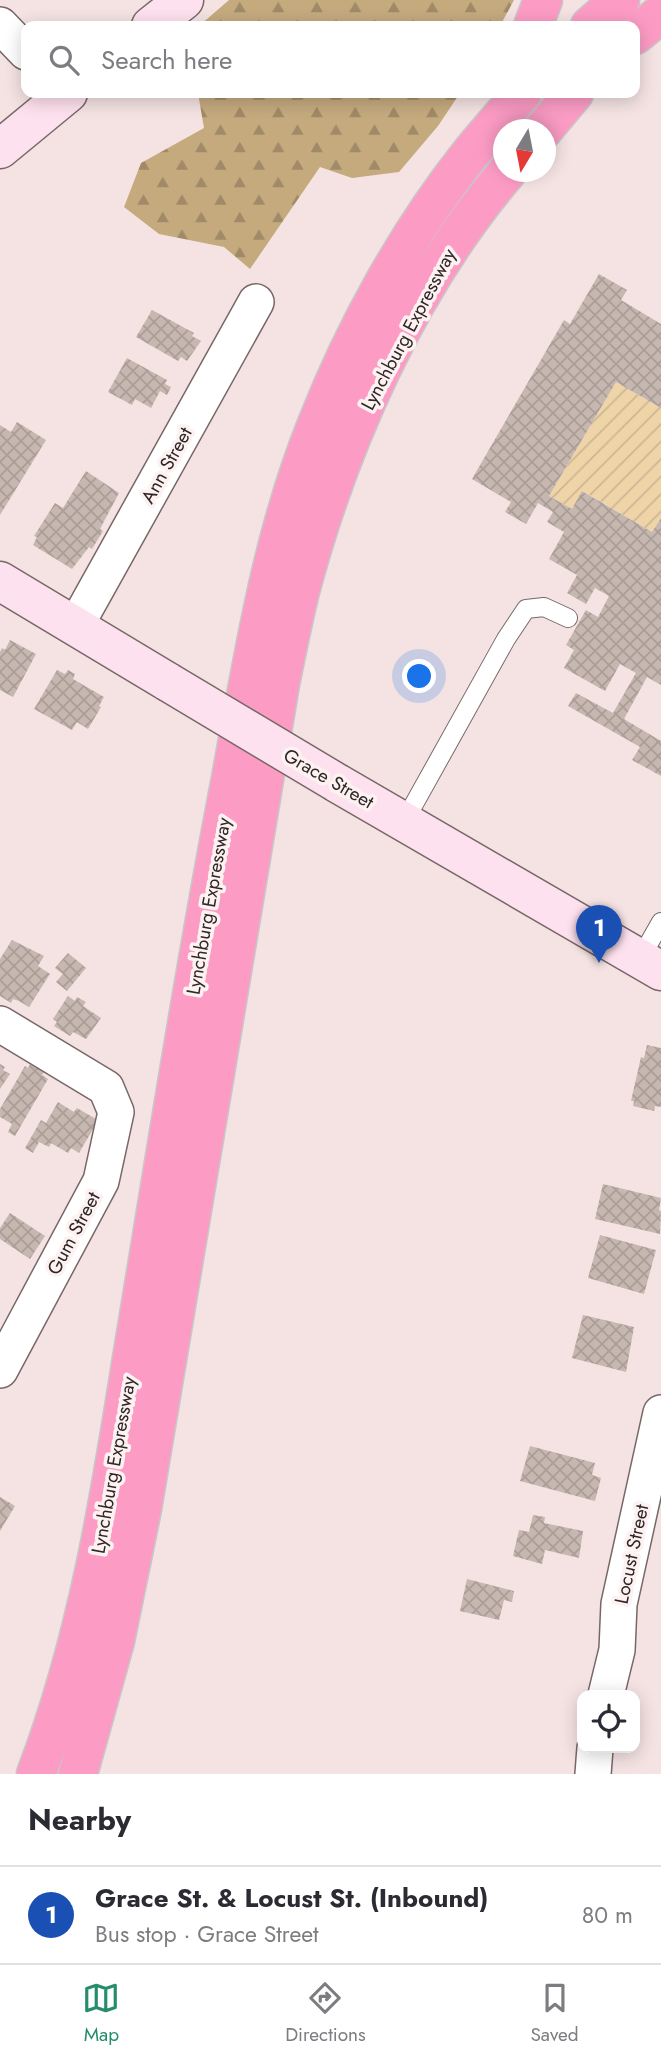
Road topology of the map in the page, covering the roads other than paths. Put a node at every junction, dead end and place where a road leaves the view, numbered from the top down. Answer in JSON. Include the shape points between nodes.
{"nodes":[{"id":1,"x":184,"y":0,"type":"edge"},
{"id":2,"x":543,"y":0,"type":"edge"},
{"id":3,"x":157,"y":21,"type":"edge"},
{"id":4,"x":535,"y":21,"type":"edge"},
{"id":5,"x":0,"y":25,"type":"edge"},
{"id":6,"x":21,"y":47,"type":"edge"},
{"id":7,"x":61,"y":98,"type":"edge"},
{"id":8,"x":492,"y":98,"type":"edge"},
{"id":9,"x":518,"y":98,"type":"edge"},
{"id":10,"x":571,"y":98,"type":"edge"},
{"id":11,"x":552,"y":119,"type":"edge"},
{"id":12,"x":0,"y":149,"type":"edge"},
{"id":13,"x":468,"y":156,"type":"junction"},
{"id":14,"x":499,"y":182,"type":"edge"},
{"id":15,"x":256,"y":302,"type":"dead end"},
{"id":16,"x":0,"y":581,"type":"edge"},
{"id":17,"x":568,"y":618,"type":"dead end"},
{"id":18,"x":75,"y":627,"type":"junction"},
{"id":19,"x":404,"y":822,"type":"junction"},
{"id":20,"x":661,"y":922,"type":"edge"},
{"id":21,"x":650,"y":965,"type":"edge"},
{"id":22,"x":0,"y":1024,"type":"edge"},
{"id":23,"x":0,"y":1370,"type":"edge"},
{"id":24,"x":658,"y":1435,"type":"edge"},
{"id":25,"x":607,"y":1690,"type":"edge"},
{"id":26,"x":595,"y":1753,"type":"edge"},
{"id":27,"x":36,"y":1774,"type":"edge"},
{"id":28,"x":78,"y":1774,"type":"edge"},
{"id":29,"x":593,"y":1774,"type":"edge"}],
"edges":[{"from":1,"to":3,"type":"main road"},
{"from":2,"to":4,"type":"highway"},
{"from":5,"to":6,"type":"street"},
{"from":7,"to":12,"type":"main road"},
{"from":8,"to":13,"type":"highway"},
{"from":9,"to":13,"type":"highway","name":"Lynchburg Expressway"},
{"from":10,"to":11,"type":"highway"},
{"from":13,"to":27,"type":"highway","name":"Lynchburg Expressway","via":[[406,247],[355,338],[288,505],[265,597],[207,905],[111,1487],[84,1616]]},
{"from":14,"to":28,"type":"highway","name":"Lynchburg Expressway","via":[[442,261],[382,369],[347,448],[300,594],[280,684],[142,1509],[115,1641]]},
{"from":15,"to":18,"type":"street","name":"Ann Street"},
{"from":16,"to":18,"type":"main road","name":"Grace Street"},
{"from":17,"to":19,"type":"lane","via":[[544,607],[526,609]]},
{"from":18,"to":19,"type":"main road","name":"Grace Street","bridge":true},
{"from":19,"to":21,"type":"main road","name":"Grace Street"},
{"from":20,"to":21,"type":"lane"},
{"from":22,"to":23,"type":"street","name":"Gum Street","via":[[106,1088],[116,1112],[101,1181]]},
{"from":24,"to":25,"type":"street","name":"Locust Street","via":[[619,1604],[617,1650]]},
{"from":26,"to":29,"type":"street"}]}
